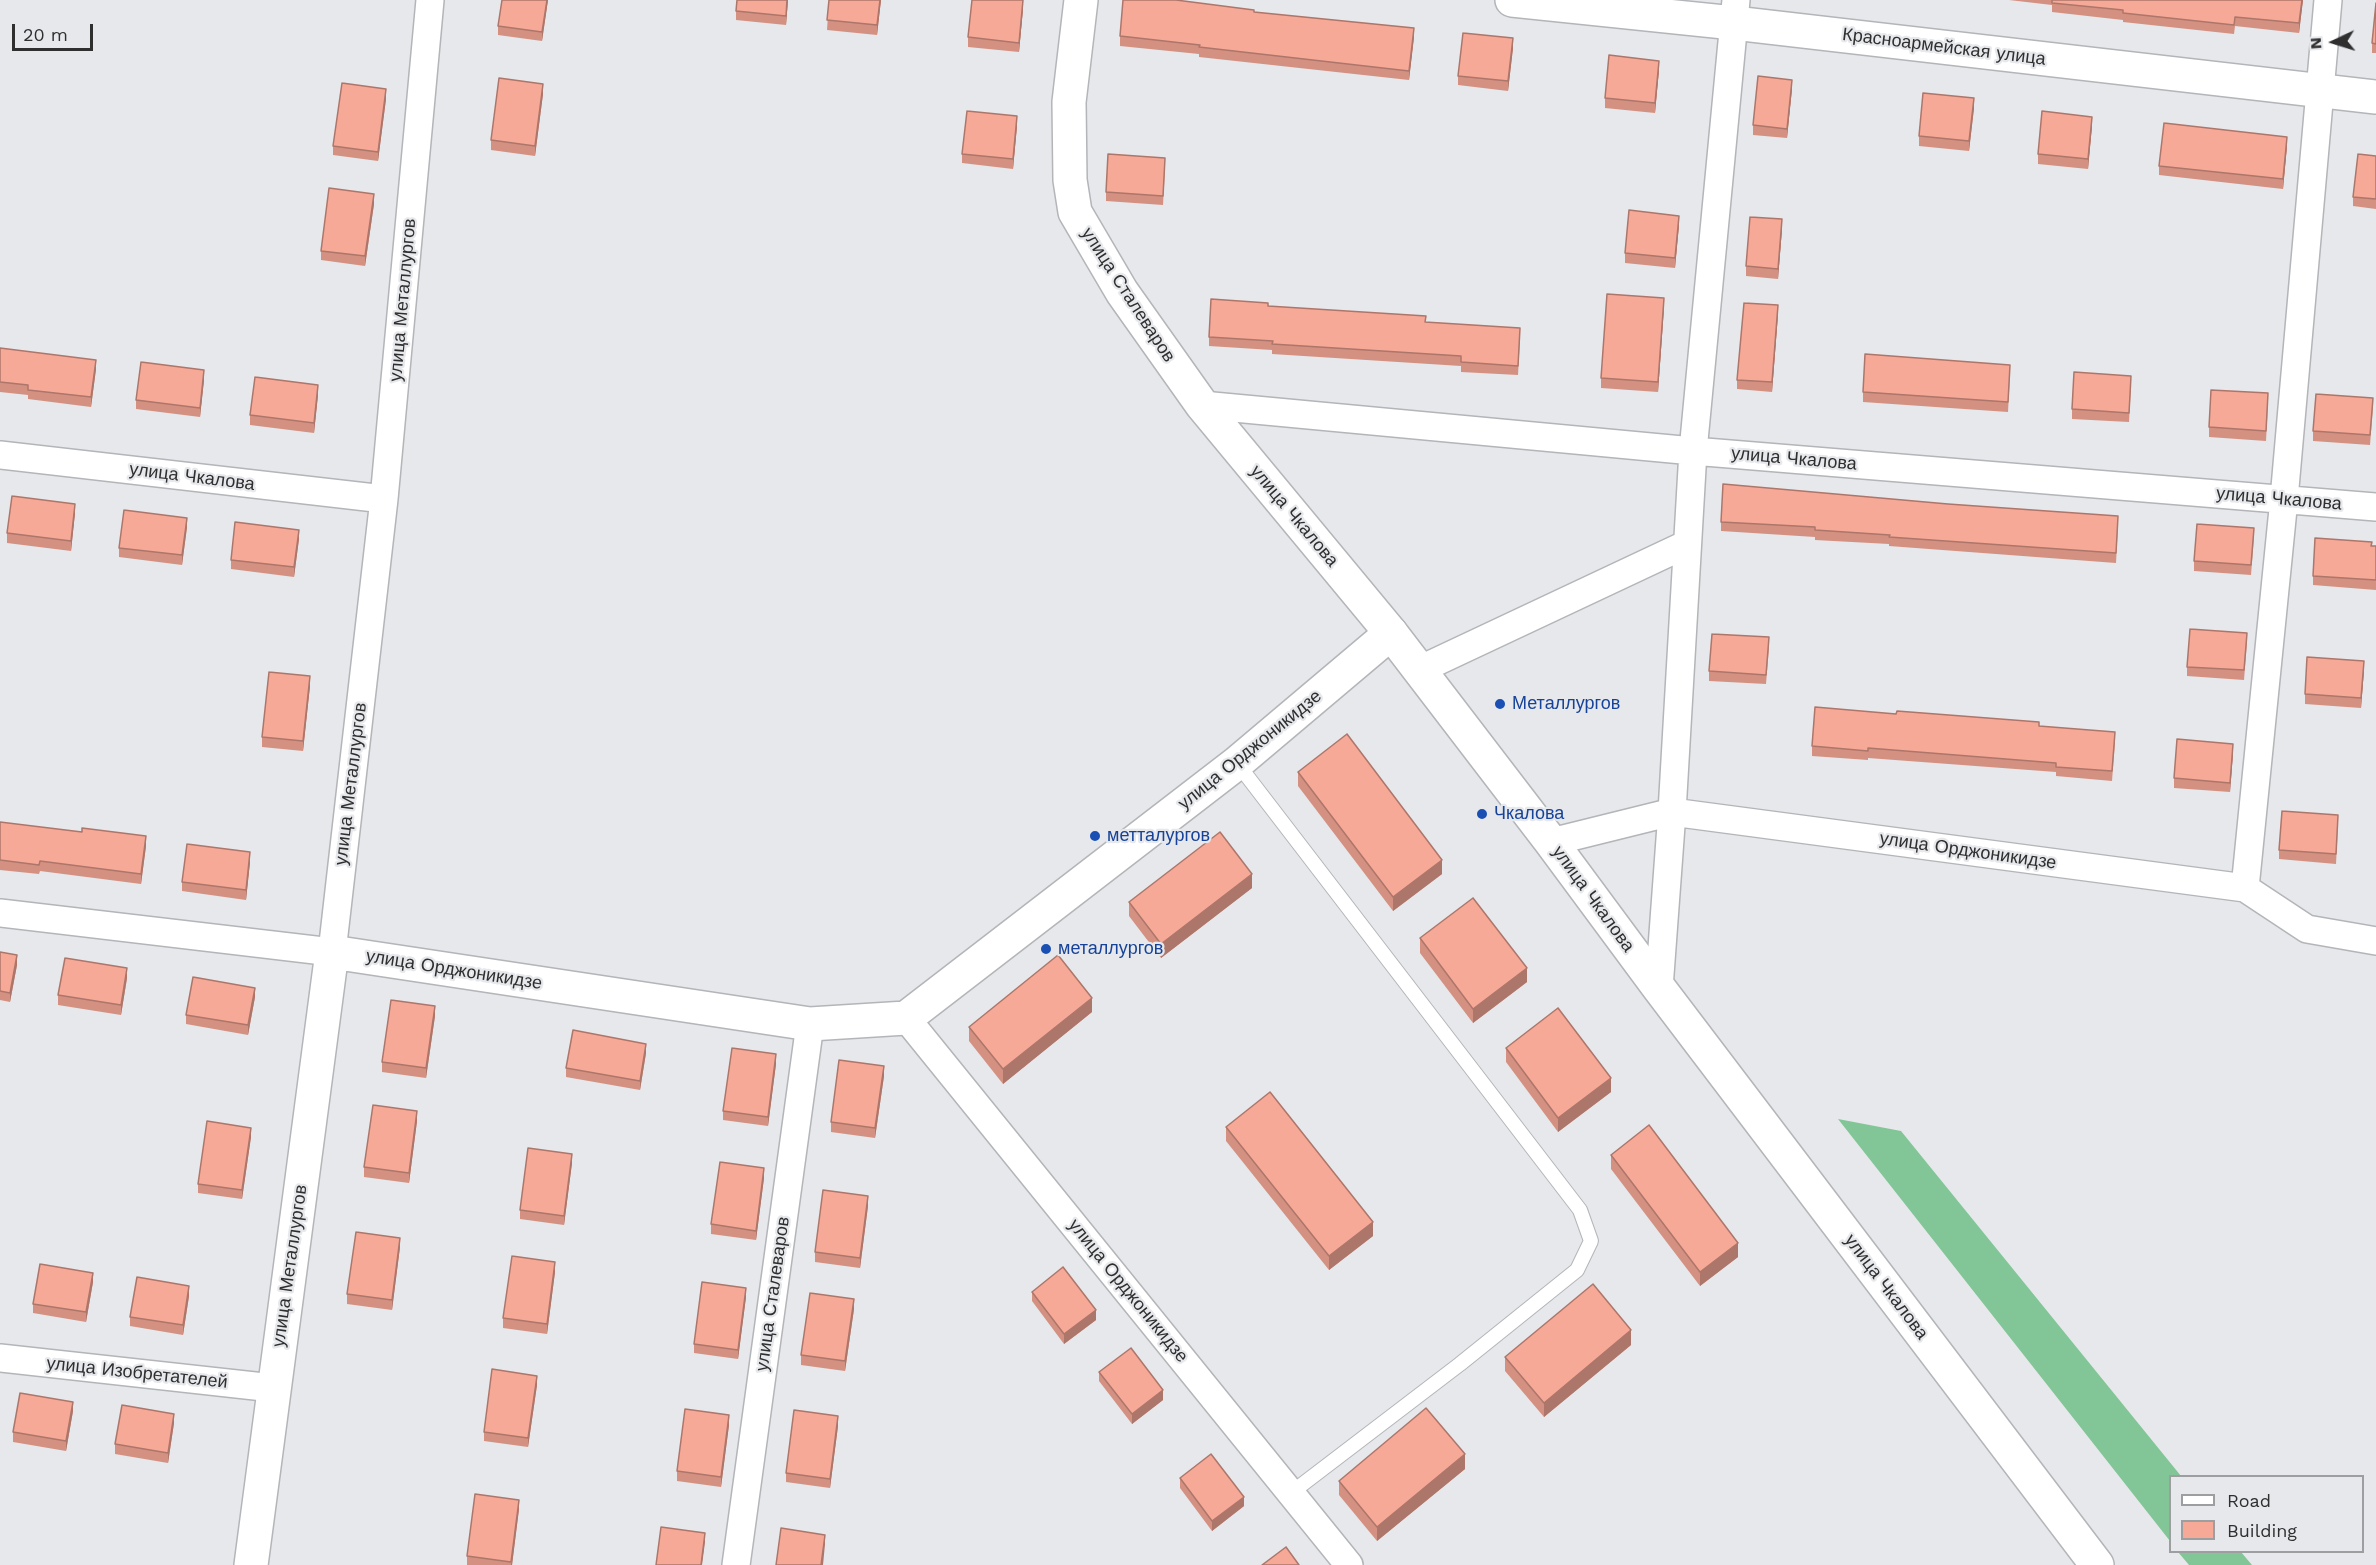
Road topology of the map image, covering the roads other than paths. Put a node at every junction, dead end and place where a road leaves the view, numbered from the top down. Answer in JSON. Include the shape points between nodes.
{"nodes":[{"id":1,"x":430,"y":0,"type":"edge"},
{"id":2,"x":1081,"y":0,"type":"edge"},
{"id":3,"x":1512,"y":0,"type":"edge"},
{"id":4,"x":2328,"y":0,"type":"edge"},
{"id":5,"x":1735,"y":11,"type":"edge"},
{"id":6,"x":2319,"y":91,"type":"junction"},
{"id":7,"x":2376,"y":97,"type":"edge"},
{"id":8,"x":1202,"y":405,"type":"junction"},
{"id":9,"x":1693,"y":451,"type":"junction"},
{"id":10,"x":0,"y":455,"type":"edge"},
{"id":11,"x":384,"y":499,"type":"junction"},
{"id":12,"x":2284,"y":499,"type":"junction"},
{"id":13,"x":2376,"y":507,"type":"edge"},
{"id":14,"x":1688,"y":544,"type":"junction"},
{"id":15,"x":1391,"y":633,"type":"junction"},
{"id":16,"x":1419,"y":670,"type":"junction"},
{"id":17,"x":1238,"y":763,"type":"junction"},
{"id":18,"x":1672,"y":812,"type":"junction"},
{"id":19,"x":1551,"y":842,"type":"junction"},
{"id":20,"x":2245,"y":888,"type":"junction"},
{"id":21,"x":0,"y":913,"type":"edge"},
{"id":22,"x":2376,"y":941,"type":"edge"},
{"id":23,"x":332,"y":951,"type":"junction"},
{"id":24,"x":1659,"y":988,"type":"junction"},
{"id":25,"x":906,"y":1018,"type":"junction"},
{"id":26,"x":810,"y":1024,"type":"junction"},
{"id":27,"x":0,"y":1358,"type":"edge"},
{"id":28,"x":273,"y":1388,"type":"junction"},
{"id":29,"x":1291,"y":1493,"type":"junction"},
{"id":30,"x":250,"y":1565,"type":"edge"},
{"id":31,"x":736,"y":1565,"type":"edge"},
{"id":32,"x":1349,"y":1565,"type":"edge"},
{"id":33,"x":2097,"y":1565,"type":"edge"}],
"edges":[{"from":1,"to":11,"type":"street","name":"улица Металлургов"},
{"from":2,"to":8,"type":"main road","name":"улица Сталеваров","via":[[1069,102],[1070,180],[1075,212],[1122,292]]},
{"from":3,"to":5,"type":"main road","name":"Красноармейская улица"},
{"from":4,"to":6,"type":"street"},
{"from":5,"to":6,"type":"main road","name":"Красноармейская улица"},
{"from":5,"to":9,"type":"street"},
{"from":6,"to":7,"type":"main road","name":"Красноармейская улица"},
{"from":6,"to":12,"type":"street"},
{"from":8,"to":9,"type":"street","name":"улица Чкалова"},
{"from":8,"to":15,"type":"main road","name":"улица Чкалова"},
{"from":9,"to":12,"type":"street","name":"улица Чкалова"},
{"from":9,"to":14,"type":"street"},
{"from":10,"to":11,"type":"street","name":"улица Чкалова"},
{"from":11,"to":23,"type":"street","name":"улица Металлургов"},
{"from":12,"to":13,"type":"street","name":"улица Чкалова"},
{"from":12,"to":20,"type":"street"},
{"from":14,"to":16,"type":"street"},
{"from":14,"to":18,"type":"street"},
{"from":15,"to":16,"type":"main road","name":"улица Чкалова"},
{"from":15,"to":17,"type":"main road","name":"улица Орджоникидзе"},
{"from":16,"to":19,"type":"main road","name":"улица Чкалова"},
{"from":17,"to":25,"type":"main road","name":"улица Орджоникидзе"},
{"from":17,"to":29,"type":"lane","via":[[1580,1210],[1591,1241],[1577,1269]]},
{"from":18,"to":19,"type":"street","name":"улица Орджоникидзе"},
{"from":18,"to":20,"type":"street","name":"улица Орджоникидзе"},
{"from":18,"to":24,"type":"street"},
{"from":19,"to":24,"type":"main road","name":"улица Чкалова"},
{"from":20,"to":22,"type":"street","name":"улица Орджоникидзе","via":[[2307,929]]},
{"from":21,"to":23,"type":"street","name":"улица Орджоникидзе"},
{"from":23,"to":26,"type":"main road","name":"улица Орджоникидзе"},
{"from":23,"to":28,"type":"main road","name":"улица Металлургов"},
{"from":24,"to":33,"type":"main road","name":"улица Чкалова"},
{"from":25,"to":26,"type":"main road","name":"улица Орджоникидзе"},
{"from":25,"to":29,"type":"street","name":"улица Орджоникидзе"},
{"from":26,"to":31,"type":"street","name":"улица Сталеваров"},
{"from":27,"to":28,"type":"street","name":"улица Изобретателей"},
{"from":28,"to":30,"type":"main road","name":"улица Металлургов"},
{"from":29,"to":32,"type":"street","name":"улица Орджоникидзе"}]}
